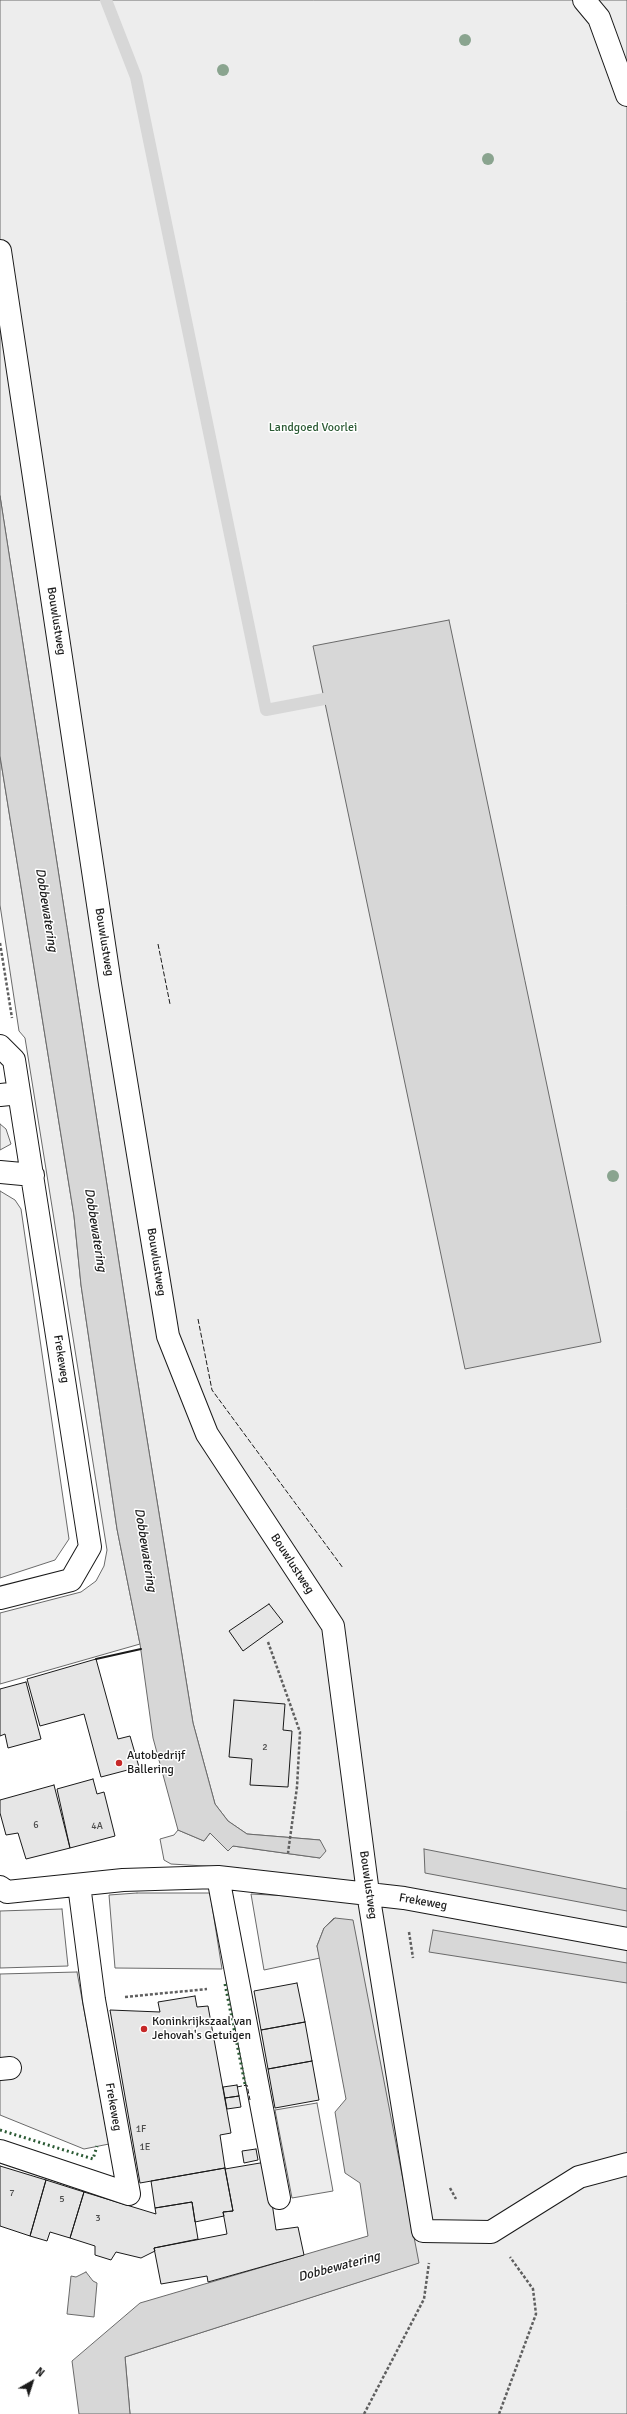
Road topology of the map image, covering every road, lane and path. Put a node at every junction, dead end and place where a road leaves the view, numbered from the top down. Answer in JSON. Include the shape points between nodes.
{"nodes":[{"id":1,"x":584,"y":0,"type":"edge"},
{"id":2,"x":627,"y":95,"type":"edge"},
{"id":3,"x":0,"y":251,"type":"edge"},
{"id":4,"x":0,"y":943,"type":"edge"},
{"id":5,"x":7,"y":1053,"type":"edge"},
{"id":6,"x":10,"y":1094,"type":"edge"},
{"id":7,"x":0,"y":1172,"type":"edge"},
{"id":8,"x":33,"y":1176,"type":"junction"},
{"id":9,"x":0,"y":1598,"type":"edge"},
{"id":10,"x":268,"y":1642,"type":"dead end"},
{"id":11,"x":287,"y":1860,"type":"dead end"},
{"id":12,"x":218,"y":1877,"type":"junction"},
{"id":13,"x":79,"y":1885,"type":"junction"},
{"id":14,"x":0,"y":1887,"type":"edge"},
{"id":15,"x":368,"y":1893,"type":"junction"},
{"id":16,"x":404,"y":1898,"type":"junction"},
{"id":17,"x":627,"y":1939,"type":"edge"},
{"id":18,"x":413,"y":1960,"type":"dead end"},
{"id":19,"x":215,"y":1989,"type":"dead end"},
{"id":20,"x":94,"y":2000,"type":"junction"},
{"id":21,"x":0,"y":2151,"type":"edge"},
{"id":22,"x":627,"y":2164,"type":"edge"},
{"id":23,"x":449,"y":2187,"type":"dead end"},
{"id":24,"x":280,"y":2198,"type":"dead end"},
{"id":25,"x":424,"y":2231,"type":"junction"},
{"id":26,"x":491,"y":2232,"type":"junction"},
{"id":27,"x":364,"y":2414,"type":"edge"},
{"id":28,"x":499,"y":2414,"type":"edge"}],
"edges":[{"from":1,"to":2,"type":"street","via":[[599,18]]},
{"from":3,"to":15,"type":"street","name":"Bouwlustweg","via":[[112,992],[168,1336],[207,1434],[333,1626]]},
{"from":4,"to":5,"type":"path","via":[[14,1028]]},
{"from":5,"to":6,"type":"street","name":"Frekeweg"},
{"from":6,"to":8,"type":"street","name":"Frekeweg"},
{"from":7,"to":8,"type":"street"},
{"from":8,"to":9,"type":"street","name":"Frekeweg","via":[[90,1547],[71,1580]]},
{"from":10,"to":11,"type":"path","via":[[300,1732],[297,1787]]},
{"from":12,"to":13,"type":"street","name":"Frekeweg","via":[[124,1880]]},
{"from":12,"to":15,"type":"street","name":"Frekeweg"},
{"from":12,"to":24,"type":"street"},
{"from":13,"to":14,"type":"street","name":"Frekeweg","via":[[6,1892]]},
{"from":13,"to":20,"type":"street","name":"Frekeweg"},
{"from":15,"to":16,"type":"street","name":"Frekeweg"},
{"from":15,"to":25,"type":"street","name":"Bouwlustweg"},
{"from":16,"to":17,"type":"street","name":"Frekeweg"},
{"from":16,"to":18,"type":"path"},
{"from":19,"to":20,"type":"path"},
{"from":20,"to":21,"type":"street","name":"Frekeweg","via":[[129,2194]]},
{"from":22,"to":26,"type":"street","via":[[579,2177]]},
{"from":23,"to":26,"type":"path","via":[[455,2198]]},
{"from":25,"to":26,"type":"street"},
{"from":25,"to":27,"type":"path","via":[[429,2265],[424,2299]]},
{"from":26,"to":28,"type":"path","via":[[534,2289],[536,2314]]}]}
